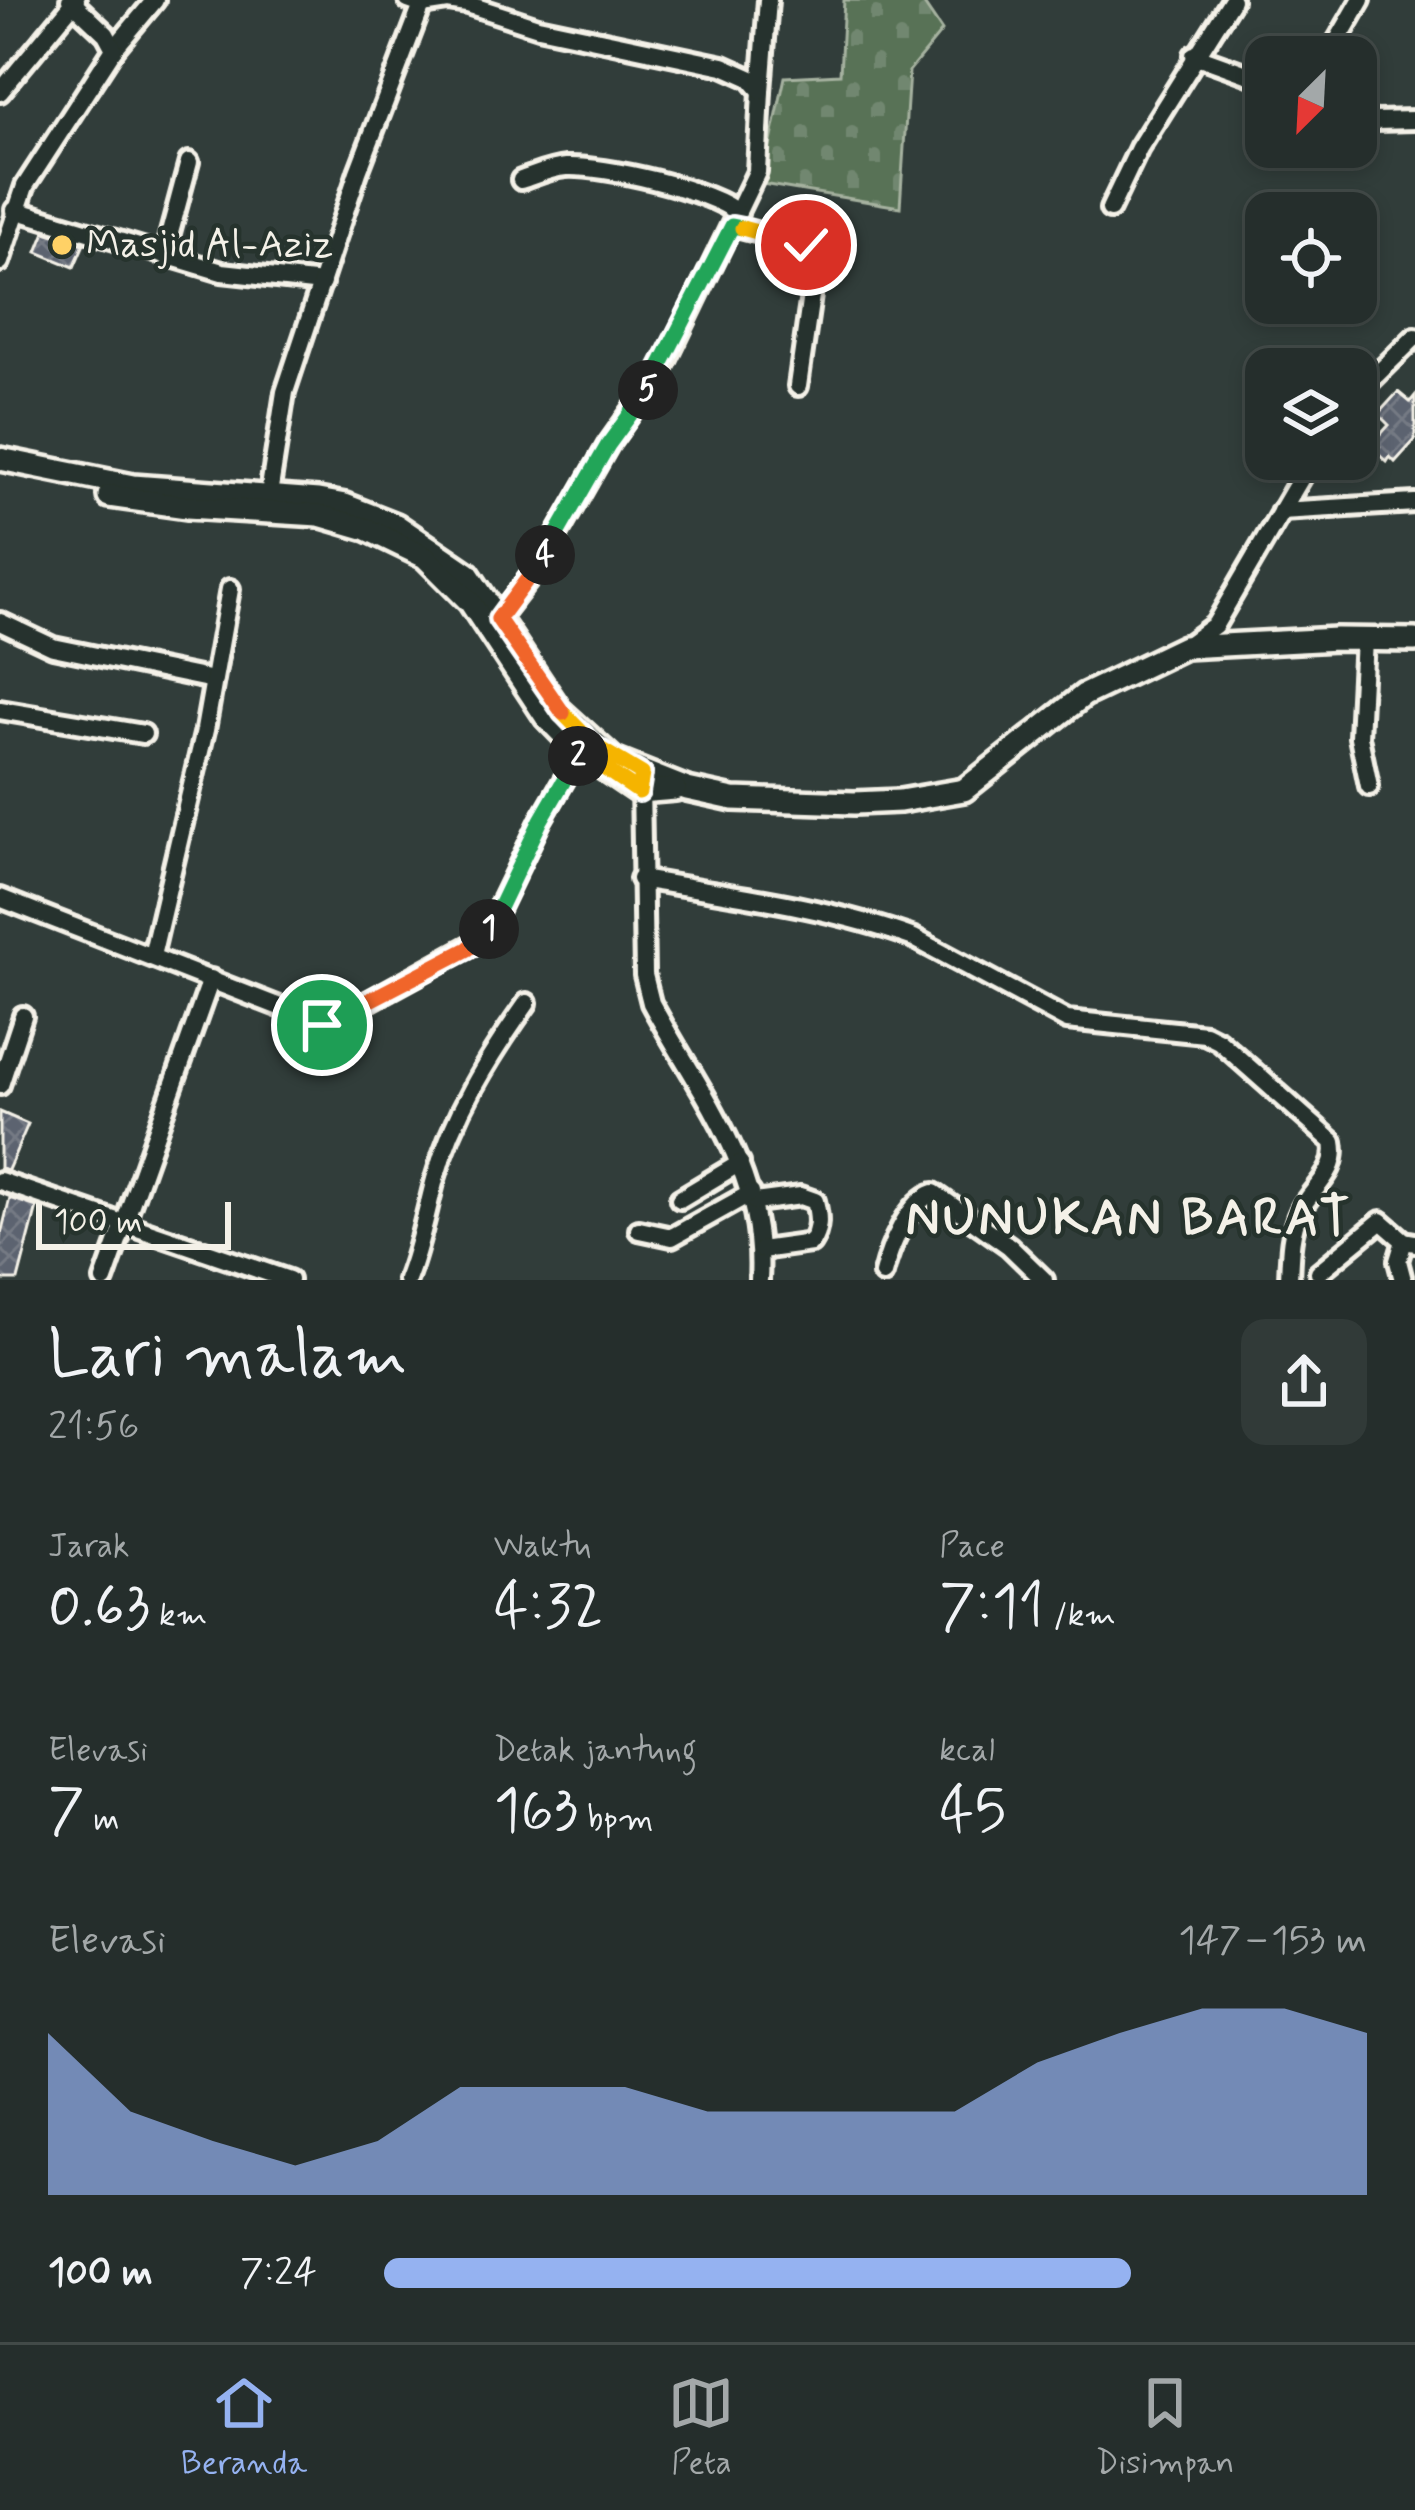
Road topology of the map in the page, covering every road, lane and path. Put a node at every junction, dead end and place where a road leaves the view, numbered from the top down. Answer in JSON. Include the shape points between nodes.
{"nodes":[{"id":1,"x":155,"y":0,"type":"edge"},
{"id":2,"x":768,"y":0,"type":"edge"},
{"id":3,"x":1232,"y":0,"type":"edge"},
{"id":4,"x":1361,"y":0,"type":"edge"},
{"id":5,"x":73,"y":1,"type":"edge"},
{"id":6,"x":449,"y":1,"type":"edge"},
{"id":7,"x":415,"y":3,"type":"edge"},
{"id":8,"x":1340,"y":36,"type":"edge"},
{"id":9,"x":114,"y":50,"type":"junction"},
{"id":10,"x":1194,"y":55,"type":"junction"},
{"id":11,"x":1245,"y":73,"type":"edge"},
{"id":12,"x":0,"y":92,"type":"edge"},
{"id":13,"x":761,"y":92,"type":"junction"},
{"id":14,"x":1415,"y":120,"type":"edge"},
{"id":15,"x":1377,"y":121,"type":"edge"},
{"id":16,"x":189,"y":162,"type":"dead end"},
{"id":17,"x":521,"y":180,"type":"dead end"},
{"id":18,"x":1110,"y":209,"type":"dead end"},
{"id":19,"x":14,"y":210,"type":"junction"},
{"id":20,"x":735,"y":219,"type":"junction"},
{"id":21,"x":164,"y":255,"type":"junction"},
{"id":22,"x":0,"y":262,"type":"edge"},
{"id":23,"x":322,"y":283,"type":"junction"},
{"id":24,"x":1415,"y":337,"type":"edge"},
{"id":25,"x":1377,"y":374,"type":"edge"},
{"id":26,"x":798,"y":386,"type":"dead end"},
{"id":27,"x":0,"y":459,"type":"edge"},
{"id":28,"x":0,"y":472,"type":"edge"},
{"id":29,"x":1299,"y":480,"type":"edge"},
{"id":30,"x":268,"y":502,"type":"junction"},
{"id":31,"x":1415,"y":503,"type":"edge"},
{"id":32,"x":1281,"y":511,"type":"junction"},
{"id":33,"x":230,"y":589,"type":"dead end"},
{"id":34,"x":498,"y":619,"type":"junction"},
{"id":35,"x":0,"y":622,"type":"edge"},
{"id":36,"x":1364,"y":639,"type":"junction"},
{"id":37,"x":1415,"y":640,"type":"edge"},
{"id":38,"x":1184,"y":647,"type":"junction"},
{"id":39,"x":213,"y":680,"type":"junction"},
{"id":40,"x":0,"y":710,"type":"edge"},
{"id":41,"x":143,"y":734,"type":"dead end"},
{"id":42,"x":580,"y":752,"type":"junction"},
{"id":43,"x":640,"y":783,"type":"junction"},
{"id":44,"x":1370,"y":786,"type":"dead end"},
{"id":45,"x":640,"y":879,"type":"junction"},
{"id":46,"x":0,"y":898,"type":"edge"},
{"id":47,"x":152,"y":956,"type":"junction"},
{"id":48,"x":211,"y":979,"type":"junction"},
{"id":49,"x":526,"y":1003,"type":"dead end"},
{"id":50,"x":23,"y":1016,"type":"dead end"},
{"id":51,"x":0,"y":1085,"type":"edge"},
{"id":52,"x":740,"y":1162,"type":"junction"},
{"id":53,"x":0,"y":1181,"type":"edge"},
{"id":54,"x":753,"y":1198,"type":"junction"},
{"id":55,"x":680,"y":1199,"type":"dead end"},
{"id":56,"x":125,"y":1224,"type":"junction"},
{"id":57,"x":639,"y":1230,"type":"dead end"},
{"id":58,"x":1410,"y":1242,"type":"edge"},
{"id":59,"x":760,"y":1250,"type":"junction"},
{"id":60,"x":1318,"y":1272,"type":"dead end"},
{"id":61,"x":884,"y":1274,"type":"dead end"},
{"id":62,"x":104,"y":1280,"type":"edge"},
{"id":63,"x":289,"y":1280,"type":"edge"},
{"id":64,"x":407,"y":1280,"type":"edge"},
{"id":65,"x":758,"y":1280,"type":"edge"},
{"id":66,"x":1044,"y":1280,"type":"edge"},
{"id":67,"x":1288,"y":1280,"type":"edge"},
{"id":68,"x":1403,"y":1280,"type":"edge"}],
"edges":[{"from":1,"to":9,"type":"street"},
{"from":2,"to":13,"type":"street"},
{"from":3,"to":10,"type":"street"},
{"from":4,"to":8,"type":"street"},
{"from":5,"to":9,"type":"street"},
{"from":5,"to":12,"type":"street"},
{"from":6,"to":7,"type":"street"},
{"from":6,"to":13,"type":"street","via":[[723,66]]},
{"from":7,"to":23,"type":"street"},
{"from":9,"to":19,"type":"street"},
{"from":10,"to":11,"type":"street"},
{"from":10,"to":18,"type":"street"},
{"from":13,"to":20,"type":"street","via":[[758,172]]},
{"from":14,"to":15,"type":"street"},
{"from":16,"to":21,"type":"street"},
{"from":17,"to":20,"type":"street","via":[[589,168],[702,193]]},
{"from":19,"to":21,"type":"street"},
{"from":19,"to":22,"type":"street"},
{"from":20,"to":26,"type":"street","via":[[817,253]]},
{"from":20,"to":34,"type":"street","via":[[656,379]]},
{"from":21,"to":23,"type":"street","via":[[242,276]]},
{"from":23,"to":30,"type":"street","via":[[281,411]]},
{"from":24,"to":25,"type":"street"},
{"from":27,"to":30,"type":"main road","via":[[102,482]]},
{"from":28,"to":30,"type":"main road","via":[[139,501]]},
{"from":29,"to":32,"type":"street"},
{"from":30,"to":34,"type":"main road","via":[[345,505],[396,525],[468,574]]},
{"from":30,"to":42,"type":"main road","via":[[342,520],[425,557],[470,602],[546,717]]},
{"from":31,"to":32,"type":"street"},
{"from":32,"to":38,"type":"street","via":[[1215,625]]},
{"from":33,"to":39,"type":"street"},
{"from":34,"to":43,"type":"main road","via":[[560,710]]},
{"from":35,"to":39,"type":"street","via":[[53,647]]},
{"from":36,"to":37,"type":"main road"},
{"from":36,"to":38,"type":"main road"},
{"from":36,"to":44,"type":"street","via":[[1359,737]]},
{"from":38,"to":43,"type":"main road","via":[[1084,695],[964,790],[854,803],[733,799]]},
{"from":39,"to":47,"type":"street"},
{"from":40,"to":41,"type":"street"},
{"from":42,"to":43,"type":"main road"},
{"from":42,"to":48,"type":"street","via":[[477,944],[326,1025]]},
{"from":43,"to":45,"type":"street"},
{"from":45,"to":52,"type":"street","via":[[651,1003]]},
{"from":45,"to":67,"type":"street","via":[[888,929],[1067,1020],[1188,1029],[1219,1040],[1333,1142],[1331,1167],[1294,1229]]},
{"from":46,"to":47,"type":"street"},
{"from":47,"to":48,"type":"street"},
{"from":48,"to":56,"type":"street"},
{"from":49,"to":64,"type":"street","via":[[458,1119]]},
{"from":50,"to":51,"type":"street"},
{"from":52,"to":54,"type":"street"},
{"from":52,"to":55,"type":"street"},
{"from":53,"to":56,"type":"street"},
{"from":54,"to":57,"type":"street","via":[[672,1237]]},
{"from":54,"to":59,"type":"street"},
{"from":54,"to":59,"type":"street","via":[[801,1196],[815,1202],[819,1216],[811,1244]]},
{"from":56,"to":62,"type":"street"},
{"from":56,"to":63,"type":"street"},
{"from":58,"to":60,"type":"street","via":[[1385,1221],[1374,1223]]},
{"from":58,"to":68,"type":"street","via":[[1398,1261]]},
{"from":59,"to":65,"type":"street"},
{"from":61,"to":66,"type":"street","via":[[894,1238],[934,1193]]}]}
